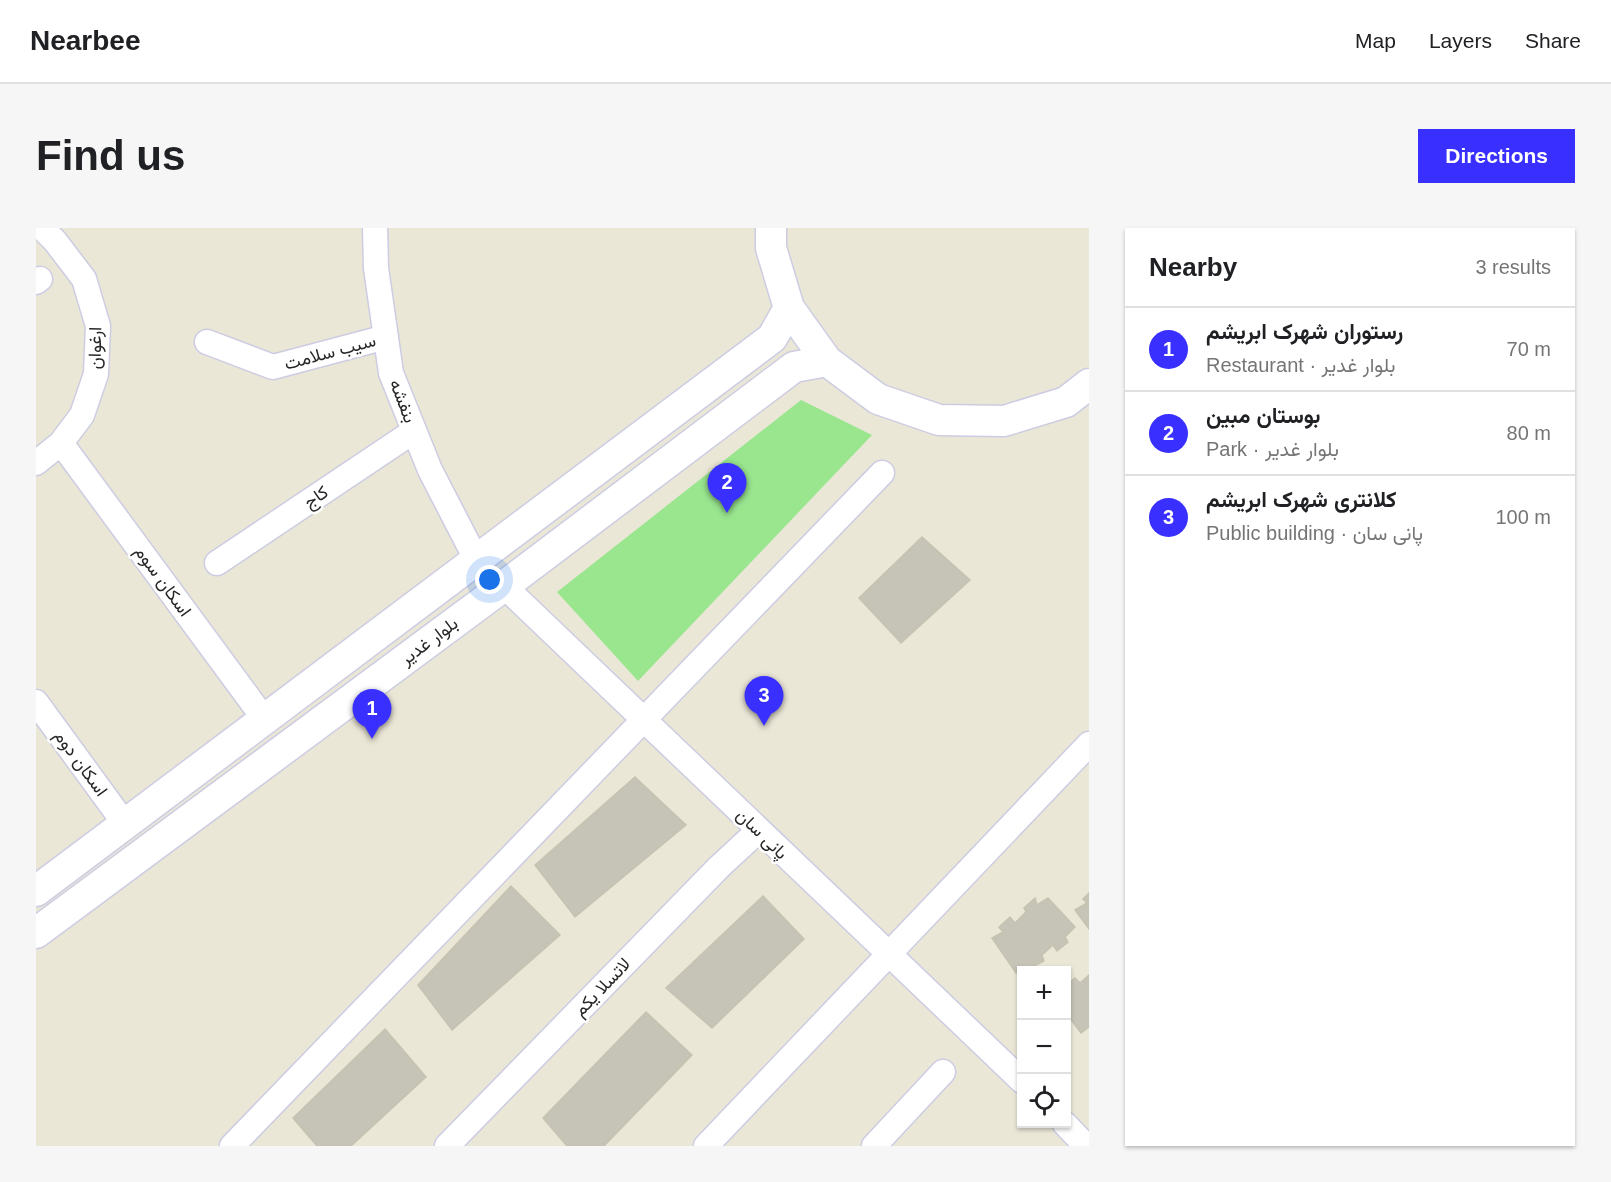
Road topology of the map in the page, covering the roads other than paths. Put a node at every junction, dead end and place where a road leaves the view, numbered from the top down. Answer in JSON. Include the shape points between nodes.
{"nodes":[{"id":1,"x":42,"y":228,"type":"edge"},
{"id":2,"x":375,"y":228,"type":"edge"},
{"id":3,"x":771,"y":228,"type":"edge"},
{"id":4,"x":789,"y":308,"type":"junction"},
{"id":5,"x":386,"y":337,"type":"junction"},
{"id":6,"x":207,"y":342,"type":"dead end"},
{"id":7,"x":827,"y":361,"type":"junction"},
{"id":8,"x":1089,"y":384,"type":"edge"},
{"id":9,"x":414,"y":431,"type":"junction"},
{"id":10,"x":61,"y":443,"type":"junction"},
{"id":11,"x":36,"y":463,"type":"edge"},
{"id":12,"x":882,"y":473,"type":"dead end"},
{"id":13,"x":477,"y":561,"type":"junction"},
{"id":14,"x":217,"y":562,"type":"dead end"},
{"id":15,"x":504,"y":586,"type":"junction"},
{"id":16,"x":36,"y":702,"type":"edge"},
{"id":17,"x":265,"y":720,"type":"junction"},
{"id":18,"x":644,"y":720,"type":"junction"},
{"id":19,"x":1089,"y":744,"type":"edge"},
{"id":20,"x":125,"y":824,"type":"junction"},
{"id":21,"x":759,"y":830,"type":"junction"},
{"id":22,"x":36,"y":891,"type":"edge"},
{"id":23,"x":36,"y":933,"type":"edge"},
{"id":24,"x":889,"y":954,"type":"junction"},
{"id":25,"x":943,"y":1072,"type":"dead end"},
{"id":26,"x":1017,"y":1076,"type":"edge"},
{"id":27,"x":1069,"y":1128,"type":"edge"},
{"id":28,"x":232,"y":1146,"type":"edge"},
{"id":29,"x":447,"y":1146,"type":"edge"},
{"id":30,"x":706,"y":1146,"type":"edge"},
{"id":31,"x":874,"y":1146,"type":"edge"},
{"id":32,"x":1086,"y":1146,"type":"edge"}],
"edges":[{"from":1,"to":10,"type":"street","name":"ارغوان","via":[[84,279],[98,326],[96,374],[82,415]]},
{"from":2,"to":5,"type":"street","name":"بنفشه","via":[[376,268]]},
{"from":3,"to":4,"type":"street","via":[[771,248]]},
{"from":4,"to":7,"type":"street"},
{"from":4,"to":13,"type":"street","name":"بلوار غدیر","via":[[772,338]]},
{"from":5,"to":6,"type":"street","name":"سیب سلامت","via":[[273,367]]},
{"from":5,"to":9,"type":"street","name":"بنفشه","via":[[391,372]]},
{"from":7,"to":8,"type":"street","via":[[879,399],[939,420],[1004,421],[1066,402]]},
{"from":7,"to":15,"type":"street","name":"بلوار غدیر","via":[[794,367]]},
{"from":9,"to":13,"type":"street","name":"بنفشه"},
{"from":9,"to":14,"type":"street","name":"کاج"},
{"from":10,"to":11,"type":"street","name":"ارغوان"},
{"from":10,"to":17,"type":"street","name":"اسکان سوم"},
{"from":12,"to":18,"type":"street"},
{"from":13,"to":17,"type":"street","name":"بلوار غدیر"},
{"from":15,"to":18,"type":"street","name":"پانی سان"},
{"from":15,"to":23,"type":"street","name":"بلوار غدیر"},
{"from":16,"to":20,"type":"street","name":"اسکان دوم"},
{"from":17,"to":20,"type":"street","name":"بلوار غدیر"},
{"from":18,"to":21,"type":"street","name":"پانی سان"},
{"from":18,"to":28,"type":"street"},
{"from":19,"to":24,"type":"street"},
{"from":20,"to":22,"type":"street","name":"بلوار غدیر"},
{"from":21,"to":24,"type":"street","name":"پانی سان"},
{"from":21,"to":29,"type":"street","name":"لاتسلا یکم"},
{"from":24,"to":26,"type":"street","name":"پانی سان"},
{"from":24,"to":30,"type":"street"},
{"from":25,"to":31,"type":"street"},
{"from":27,"to":32,"type":"street"}]}
